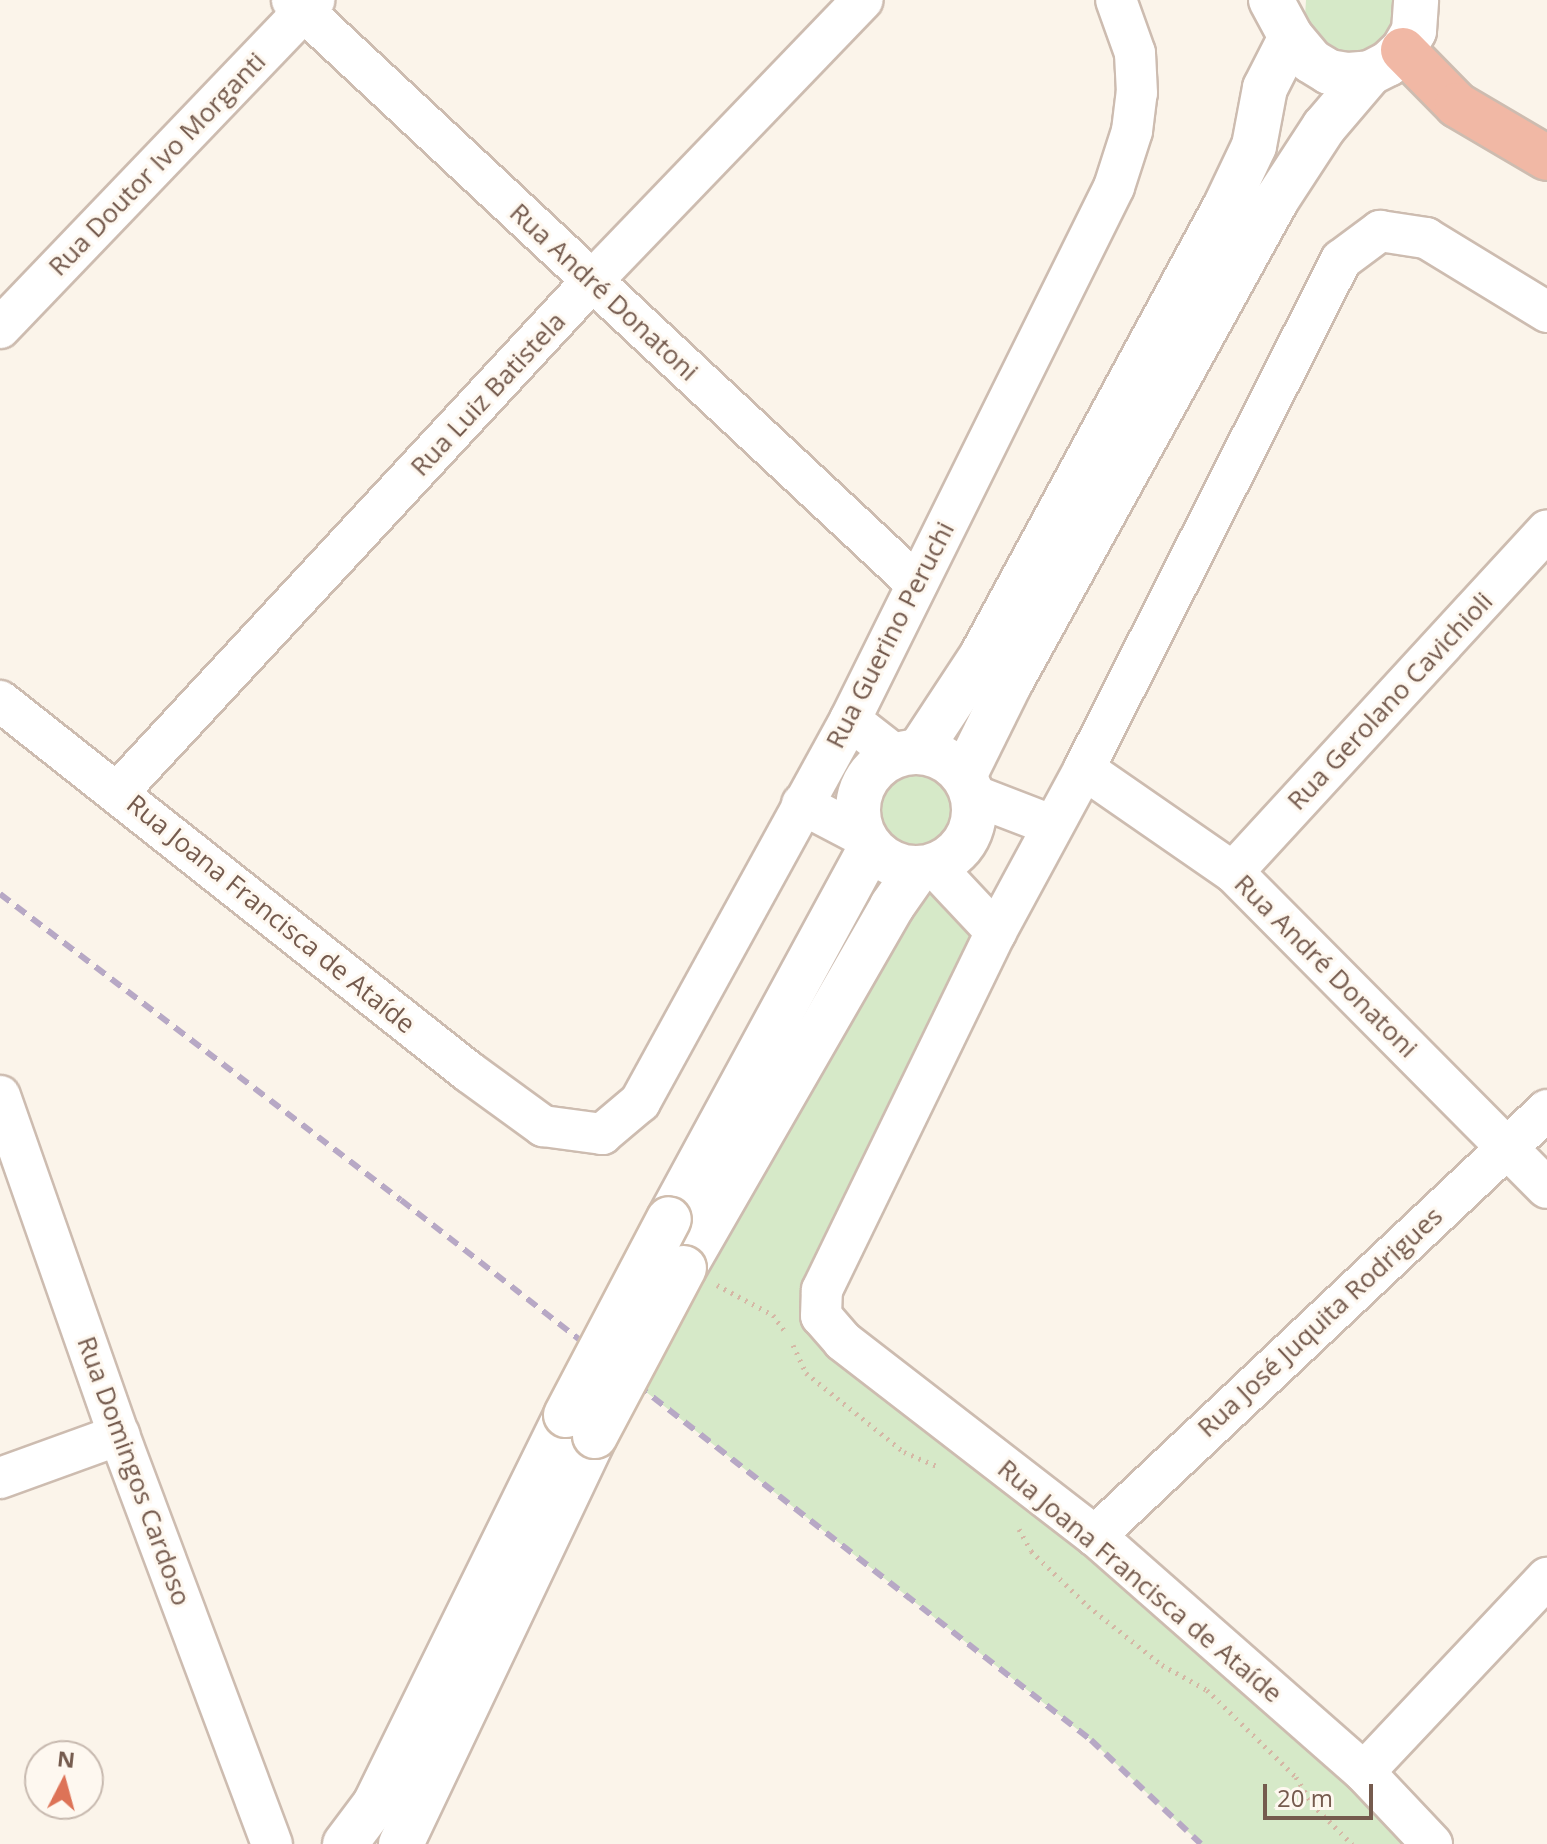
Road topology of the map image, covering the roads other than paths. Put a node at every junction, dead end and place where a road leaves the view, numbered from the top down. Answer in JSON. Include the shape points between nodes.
{"nodes":[{"id":1,"x":862,"y":0,"type":"edge"},
{"id":2,"x":1116,"y":0,"type":"edge"},
{"id":3,"x":304,"y":4,"type":"edge"},
{"id":4,"x":1284,"y":16,"type":"edge"},
{"id":5,"x":1406,"y":27,"type":"edge"},
{"id":6,"x":1547,"y":158,"type":"edge"},
{"id":7,"x":592,"y":281,"type":"junction"},
{"id":8,"x":1547,"y":312,"type":"edge"},
{"id":9,"x":0,"y":328,"type":"edge"},
{"id":10,"x":1547,"y":530,"type":"edge"},
{"id":11,"x":917,"y":584,"type":"junction"},
{"id":12,"x":0,"y":701,"type":"edge"},
{"id":13,"x":850,"y":720,"type":"junction"},
{"id":14,"x":907,"y":753,"type":"junction"},
{"id":15,"x":1084,"y":769,"type":"junction"},
{"id":16,"x":969,"y":786,"type":"junction"},
{"id":17,"x":118,"y":792,"type":"junction"},
{"id":18,"x":802,"y":804,"type":"junction"},
{"id":19,"x":1051,"y":825,"type":"junction"},
{"id":20,"x":867,"y":842,"type":"junction"},
{"id":21,"x":926,"y":867,"type":"junction"},
{"id":22,"x":1233,"y":872,"type":"junction"},
{"id":23,"x":996,"y":932,"type":"junction"},
{"id":24,"x":0,"y":1096,"type":"edge"},
{"id":25,"x":1547,"y":1110,"type":"edge"},
{"id":26,"x":543,"y":1126,"type":"joint"},
{"id":27,"x":1505,"y":1147,"type":"junction"},
{"id":28,"x":1547,"y":1188,"type":"edge"},
{"id":29,"x":580,"y":1425,"type":"junction"},
{"id":30,"x":119,"y":1435,"type":"junction"},
{"id":31,"x":0,"y":1478,"type":"edge"},
{"id":32,"x":1095,"y":1536,"type":"junction"},
{"id":33,"x":1547,"y":1578,"type":"edge"},
{"id":34,"x":1364,"y":1772,"type":"junction"},
{"id":35,"x":272,"y":1844,"type":"edge"},
{"id":36,"x":345,"y":1844,"type":"edge"},
{"id":37,"x":401,"y":1844,"type":"edge"},
{"id":38,"x":1432,"y":1844,"type":"edge"}],
"edges":[{"from":1,"to":7,"type":"street","name":"Rua Luiz Batistela"},
{"from":2,"to":11,"type":"street","name":"Rua Guerino Peruchi","via":[[1135,53],[1137,93],[1132,131],[1114,187]]},
{"from":3,"to":7,"type":"street","name":"Rua André Donatoni"},
{"from":3,"to":9,"type":"street","name":"Rua Doutor Ivo Morganti"},
{"from":4,"to":5,"type":"main road","via":[[1311,61],[1329,72]]},
{"from":4,"to":14,"type":"main road","via":[[1254,146],[1226,205],[981,657]]},
{"from":5,"to":6,"type":"highway","via":[[1457,105]]},
{"from":5,"to":16,"type":"main road","via":[[1324,127],[1277,199],[1010,683]]},
{"from":7,"to":11,"type":"street","name":"Rua André Donatoni"},
{"from":7,"to":17,"type":"street","name":"Rua Luiz Batistela"},
{"from":8,"to":15,"type":"street","via":[[1426,238],[1380,231],[1341,260]]},
{"from":10,"to":22,"type":"street","name":"Rua Gerolano Cavichioli"},
{"from":11,"to":13,"type":"street","name":"Rua Guerino Peruchi"},
{"from":12,"to":17,"type":"street","name":"Rua Joana Francisca de Ataíde"},
{"from":13,"to":14,"type":"street"},
{"from":13,"to":18,"type":"street","name":"Rua Guerino Peruchi"},
{"from":14,"to":16,"type":"main road","via":[[952,763]]},
{"from":14,"to":20,"type":"main road","via":[[878,765],[865,781],[858,817]]},
{"from":15,"to":19,"type":"street"},
{"from":15,"to":22,"type":"street","name":"Rua André Donatoni"},
{"from":16,"to":19,"type":"street"},
{"from":16,"to":21,"type":"main road","via":[[975,815],[969,835],[958,852]]},
{"from":17,"to":26,"type":"street","name":"Rua Joana Francisca de Ataíde"},
{"from":18,"to":20,"type":"street"},
{"from":18,"to":26,"type":"street","name":"Rua Guerino Peruchi","via":[[640,1102],[602,1134]]},
{"from":19,"to":23,"type":"street"},
{"from":20,"to":21,"type":"main road","via":[[891,864]]},
{"from":20,"to":29,"type":"main road","bridge":true,"via":[[669,1219]]},
{"from":21,"to":23,"type":"street"},
{"from":21,"to":29,"type":"main road","bridge":true,"via":[[892,906],[697,1275]]},
{"from":22,"to":27,"type":"street","name":"Rua André Donatoni"},
{"from":23,"to":32,"type":"street","name":"Rua Joana Francisca de Ataíde","via":[[822,1290],[821,1316],[843,1341]]},
{"from":24,"to":30,"type":"street","name":"Rua Domingos Cardoso"},
{"from":25,"to":27,"type":"street","name":"Rua José Juquita Rodrigues"},
{"from":27,"to":28,"type":"street","name":"Rua André Donatoni"},
{"from":27,"to":32,"type":"street","name":"Rua José Juquita Rodrigues"},
{"from":29,"to":36,"type":"main road","via":[[375,1804]]},
{"from":29,"to":37,"type":"main road"},
{"from":30,"to":31,"type":"street"},
{"from":30,"to":35,"type":"street","name":"Rua Domingos Cardoso"},
{"from":32,"to":34,"type":"street","name":"Rua Joana Francisca de Ataíde"},
{"from":33,"to":34,"type":"street"},
{"from":34,"to":38,"type":"street","name":"Rua Joana Francisca de Ataíde"}]}
